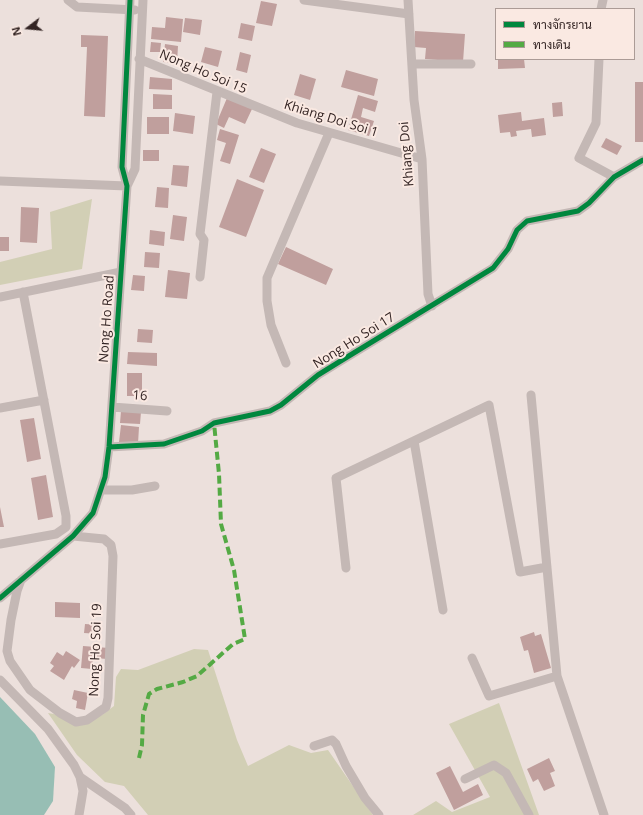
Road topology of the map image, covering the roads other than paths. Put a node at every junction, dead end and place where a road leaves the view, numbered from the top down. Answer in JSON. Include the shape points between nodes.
{"nodes":[{"id":1,"x":68,"y":0,"type":"edge"},
{"id":2,"x":143,"y":0,"type":"edge"},
{"id":3,"x":304,"y":0,"type":"edge"},
{"id":4,"x":408,"y":0,"type":"edge"},
{"id":5,"x":88,"y":4,"type":"edge"},
{"id":6,"x":130,"y":5,"type":"edge"},
{"id":7,"x":142,"y":10,"type":"junction"},
{"id":8,"x":409,"y":14,"type":"junction"},
{"id":9,"x":140,"y":59,"type":"junction"},
{"id":10,"x":599,"y":60,"type":"edge"},
{"id":11,"x":412,"y":64,"type":"junction"},
{"id":12,"x":471,"y":64,"type":"dead end"},
{"id":13,"x":217,"y":92,"type":"junction"},
{"id":14,"x":329,"y":133,"type":"junction"},
{"id":15,"x":422,"y":159,"type":"junction"},
{"id":16,"x":643,"y":160,"type":"edge"},
{"id":17,"x":614,"y":177,"type":"junction"},
{"id":18,"x":0,"y":181,"type":"edge"},
{"id":19,"x":127,"y":186,"type":"junction"},
{"id":20,"x":121,"y":272,"type":"junction"},
{"id":21,"x":200,"y":276,"type":"dead end"},
{"id":22,"x":23,"y":292,"type":"junction"},
{"id":23,"x":0,"y":297,"type":"edge"},
{"id":24,"x":432,"y":306,"type":"junction"},
{"id":25,"x":286,"y":363,"type":"dead end"},
{"id":26,"x":531,"y":395,"type":"dead end"},
{"id":27,"x":44,"y":400,"type":"junction"},
{"id":28,"x":112,"y":407,"type":"junction"},
{"id":29,"x":0,"y":408,"type":"edge"},
{"id":30,"x":168,"y":411,"type":"dead end"},
{"id":31,"x":414,"y":441,"type":"junction"},
{"id":32,"x":109,"y":447,"type":"junction"},
{"id":33,"x":154,"y":486,"type":"dead end"},
{"id":34,"x":101,"y":490,"type":"junction"},
{"id":35,"x":73,"y":536,"type":"junction"},
{"id":36,"x":0,"y":544,"type":"edge"},
{"id":37,"x":547,"y":567,"type":"junction"},
{"id":38,"x":346,"y":568,"type":"dead end"},
{"id":39,"x":22,"y":580,"type":"junction"},
{"id":40,"x":0,"y":598,"type":"edge"},
{"id":41,"x":442,"y":610,"type":"dead end"},
{"id":42,"x":472,"y":658,"type":"dead end"},
{"id":43,"x":557,"y":676,"type":"junction"},
{"id":44,"x":0,"y":680,"type":"edge"},
{"id":45,"x":314,"y":746,"type":"dead end"},
{"id":46,"x":80,"y":777,"type":"junction"},
{"id":47,"x":465,"y":779,"type":"dead end"},
{"id":48,"x":79,"y":815,"type":"edge"},
{"id":49,"x":131,"y":815,"type":"edge"},
{"id":50,"x":379,"y":815,"type":"edge"},
{"id":51,"x":529,"y":815,"type":"edge"},
{"id":52,"x":604,"y":815,"type":"edge"}],
"edges":[{"from":1,"to":5,"type":"street","via":[[77,7]]},
{"from":2,"to":7,"type":"street","name":"Nong Ho Road"},
{"from":3,"to":8,"type":"street"},
{"from":4,"to":8,"type":"street","name":"Khiang Doi"},
{"from":5,"to":6,"type":"street"},
{"from":6,"to":7,"type":"street"},
{"from":6,"to":19,"type":"street","name":"Nong Ho Road","via":[[122,166]]},
{"from":7,"to":9,"type":"street","name":"Nong Ho Road"},
{"from":8,"to":11,"type":"street","name":"Khiang Doi"},
{"from":9,"to":13,"type":"street","name":"Nong Ho Soi 15"},
{"from":9,"to":19,"type":"street","name":"Nong Ho Road","via":[[135,169]]},
{"from":10,"to":17,"type":"street","via":[[596,123],[579,158]]},
{"from":11,"to":12,"type":"street"},
{"from":11,"to":15,"type":"street","name":"Khiang Doi"},
{"from":13,"to":14,"type":"street","name":"Nong Ho Soi 15"},
{"from":13,"to":21,"type":"street","via":[[200,234],[204,240]]},
{"from":14,"to":15,"type":"street","name":"Khiang Doi Soi 1"},
{"from":14,"to":25,"type":"street","via":[[267,278],[271,325]]},
{"from":15,"to":24,"type":"street","name":"Khiang Doi","via":[[428,294]]},
{"from":16,"to":17,"type":"street","name":"Nong Ho Soi 17"},
{"from":17,"to":24,"type":"street","name":"Nong Ho Soi 17","via":[[578,211],[527,221],[517,230],[508,249],[493,268]]},
{"from":18,"to":19,"type":"street"},
{"from":19,"to":20,"type":"street","name":"Nong Ho Road"},
{"from":20,"to":22,"type":"street"},
{"from":20,"to":28,"type":"street","name":"Nong Ho Road"},
{"from":22,"to":23,"type":"street"},
{"from":22,"to":27,"type":"street"},
{"from":24,"to":32,"type":"street","name":"Nong Ho Soi 17","via":[[334,365],[270,411],[214,423],[202,431],[164,444]]},
{"from":26,"to":37,"type":"street"},
{"from":27,"to":29,"type":"street"},
{"from":27,"to":36,"type":"street","via":[[66,527],[56,534]]},
{"from":28,"to":30,"type":"street","name":"16"},
{"from":28,"to":32,"type":"street","name":"Nong Ho Road"},
{"from":31,"to":37,"type":"street","via":[[489,405],[520,572]]},
{"from":31,"to":38,"type":"street","via":[[336,478]]},
{"from":31,"to":41,"type":"street"},
{"from":32,"to":34,"type":"street","name":"Nong Ho Road"},
{"from":33,"to":34,"type":"street","via":[[132,490]]},
{"from":34,"to":35,"type":"street","name":"Nong Ho Road","via":[[93,512]]},
{"from":35,"to":39,"type":"street","name":"Nong Ho Road"},
{"from":35,"to":39,"type":"street","name":"Nong Ho Soi 19","via":[[104,539],[111,546],[112,556],[108,698],[106,707],[87,720],[76,722],[60,713],[30,690],[10,661],[7,651],[11,620]]},
{"from":37,"to":43,"type":"street"},
{"from":39,"to":40,"type":"street","name":"Nong Ho Road"},
{"from":42,"to":43,"type":"street","via":[[489,696]]},
{"from":43,"to":52,"type":"street"},
{"from":44,"to":46,"type":"street","via":[[48,729]]},
{"from":45,"to":50,"type":"street","via":[[332,740],[336,744],[365,798]]},
{"from":46,"to":48,"type":"street","via":[[83,791]]},
{"from":46,"to":49,"type":"street","via":[[125,808]]},
{"from":47,"to":51,"type":"street","via":[[494,765],[506,774]]}]}
